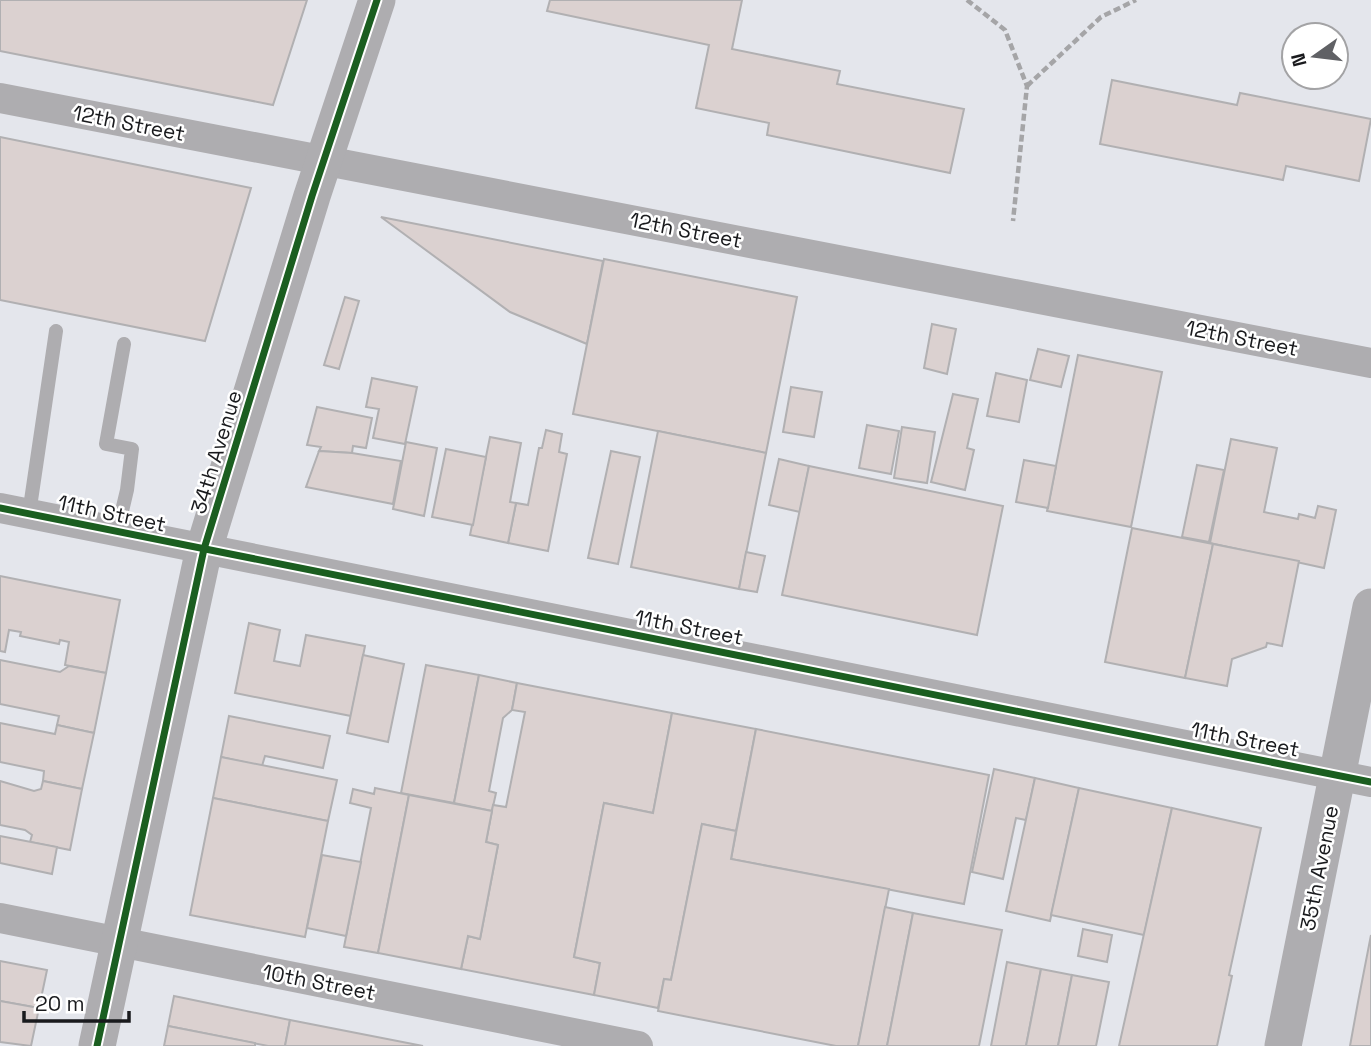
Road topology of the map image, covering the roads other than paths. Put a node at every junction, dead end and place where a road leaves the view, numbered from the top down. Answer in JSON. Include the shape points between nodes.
{"nodes":[{"id":1,"x":377,"y":0,"type":"edge"},
{"id":2,"x":0,"y":98,"type":"edge"},
{"id":3,"x":324,"y":160,"type":"junction"},
{"id":4,"x":56,"y":331,"type":"dead end"},
{"id":5,"x":124,"y":344,"type":"dead end"},
{"id":6,"x":1371,"y":363,"type":"edge"},
{"id":7,"x":14,"y":511,"type":"edge"},
{"id":8,"x":117,"y":532,"type":"junction"},
{"id":9,"x":204,"y":549,"type":"junction"},
{"id":10,"x":1371,"y":607,"type":"edge"},
{"id":11,"x":1354,"y":778,"type":"edge"},
{"id":12,"x":0,"y":918,"type":"edge"},
{"id":13,"x":118,"y":942,"type":"junction"},
{"id":14,"x":97,"y":1046,"type":"edge"},
{"id":15,"x":638,"y":1046,"type":"edge"},
{"id":16,"x":1283,"y":1046,"type":"edge"}],
"edges":[{"from":1,"to":3,"type":"street","name":"34th Avenue"},
{"from":2,"to":3,"type":"street","name":"12th Street"},
{"from":3,"to":6,"type":"street","name":"12th Street"},
{"from":3,"to":9,"type":"street","name":"34th Avenue"},
{"from":4,"to":7,"type":"lane"},
{"from":5,"to":8,"type":"lane","via":[[106,444],[132,449]]},
{"from":7,"to":8,"type":"street","name":"11th Street"},
{"from":8,"to":9,"type":"street","name":"11th Street"},
{"from":9,"to":11,"type":"street","name":"11th Street"},
{"from":9,"to":13,"type":"street","name":"34th Avenue"},
{"from":10,"to":11,"type":"street","name":"35th Avenue"},
{"from":11,"to":16,"type":"street","name":"35th Avenue"},
{"from":12,"to":13,"type":"street","name":"10th Street"},
{"from":13,"to":14,"type":"street","name":"34th Avenue"},
{"from":13,"to":15,"type":"street","name":"10th Street"}]}
